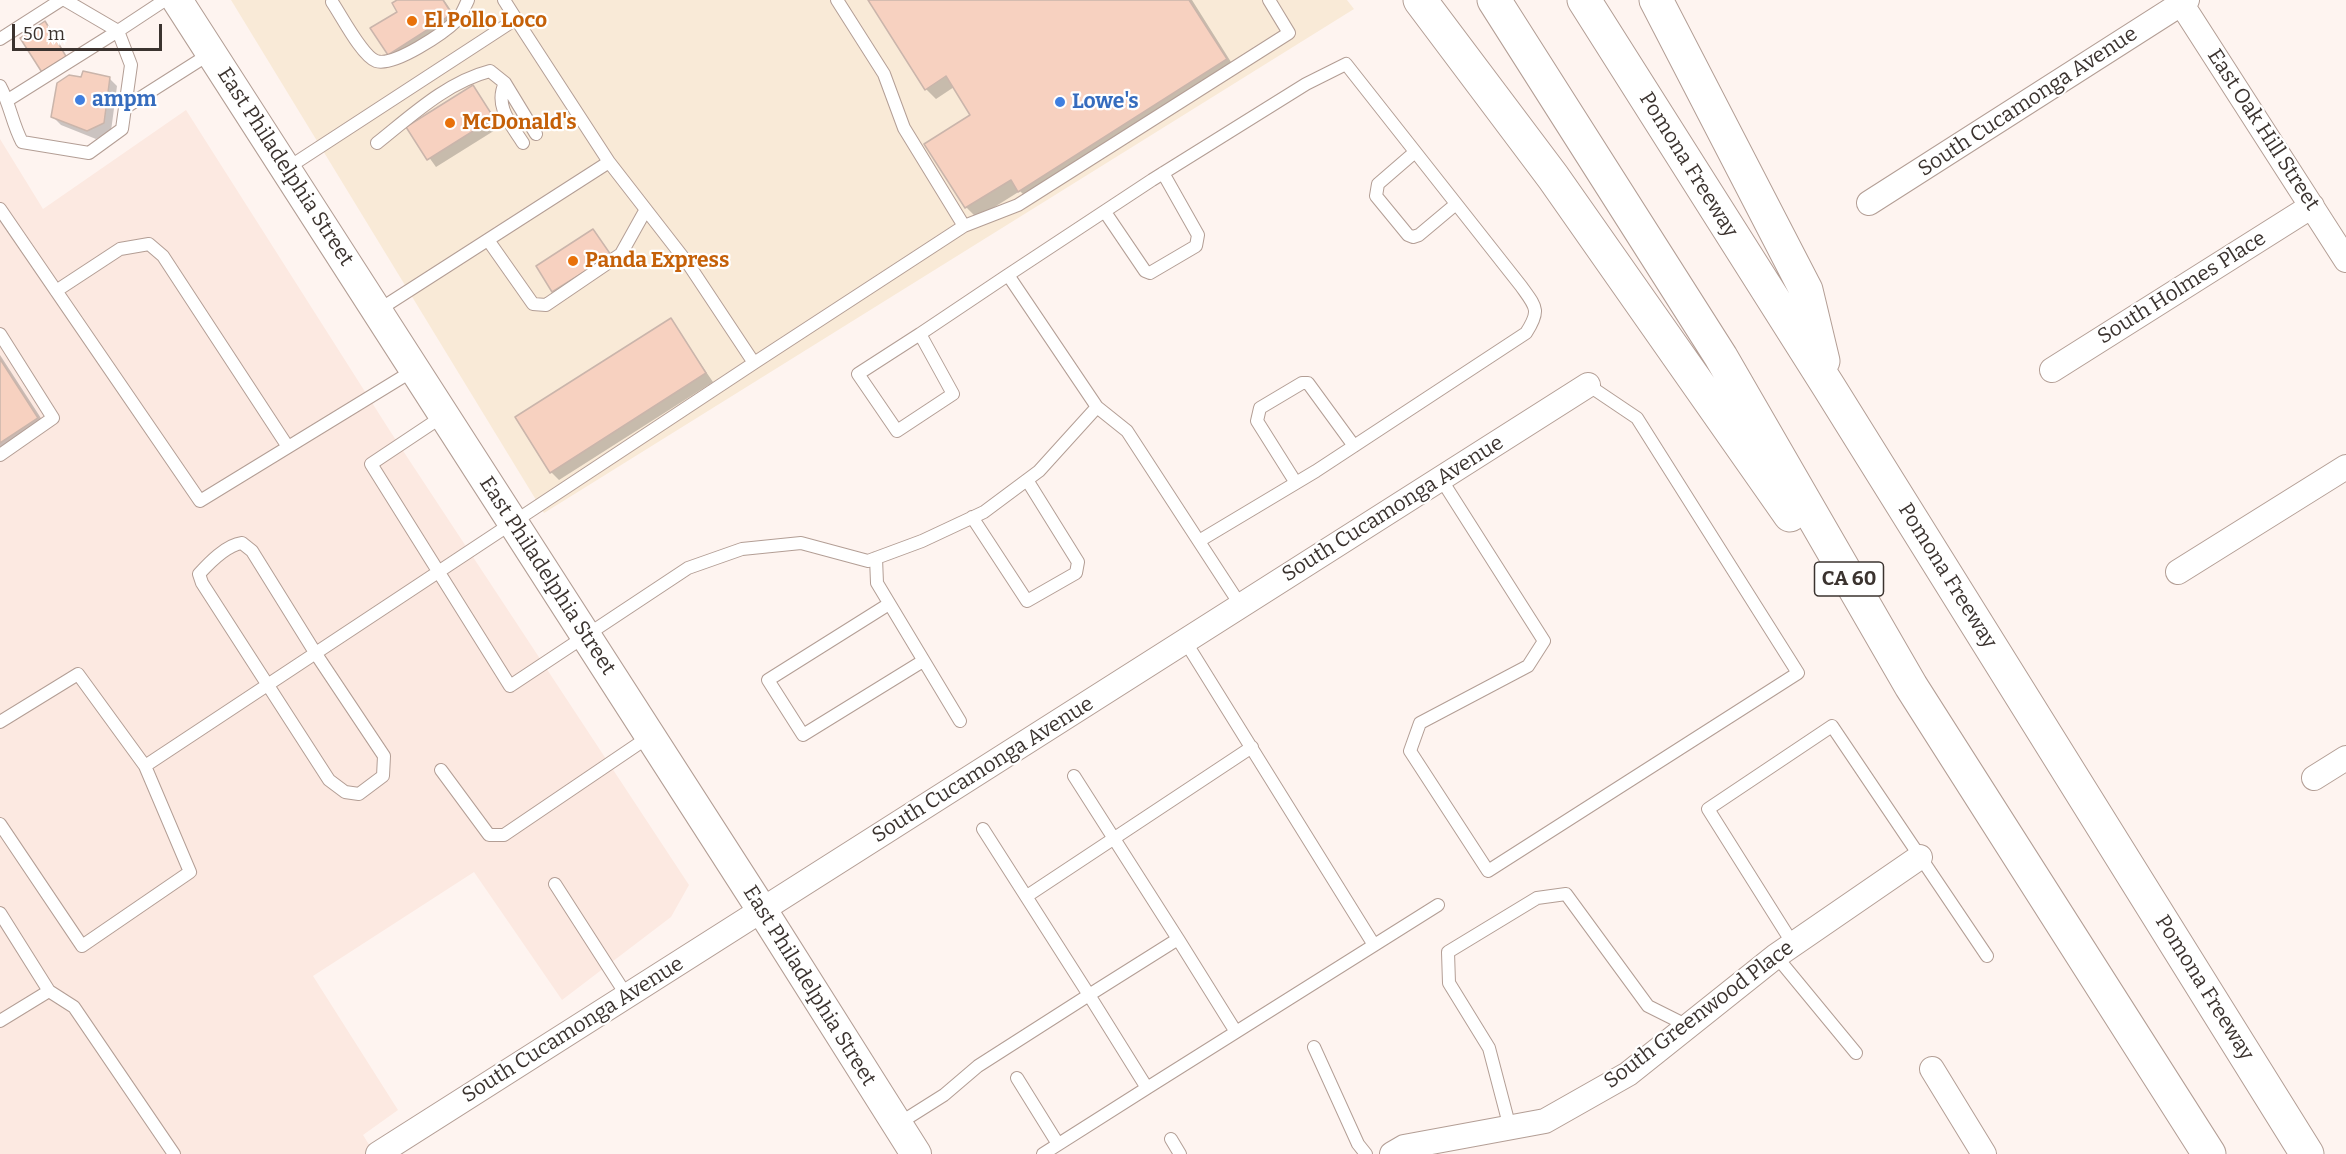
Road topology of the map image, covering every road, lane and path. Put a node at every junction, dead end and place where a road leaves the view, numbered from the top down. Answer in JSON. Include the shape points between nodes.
{"nodes":[{"id":1,"x":165,"y":0,"type":"edge"},
{"id":2,"x":177,"y":0,"type":"edge"},
{"id":3,"x":468,"y":0,"type":"edge"},
{"id":4,"x":504,"y":0,"type":"edge"},
{"id":5,"x":837,"y":0,"type":"edge"},
{"id":6,"x":1269,"y":0,"type":"edge"},
{"id":7,"x":1420,"y":0,"type":"edge"},
{"id":8,"x":1494,"y":0,"type":"edge"},
{"id":9,"x":1584,"y":0,"type":"edge"},
{"id":10,"x":1656,"y":0,"type":"edge"},
{"id":11,"x":57,"y":1,"type":"edge"},
{"id":12,"x":2182,"y":1,"type":"edge"},
{"id":13,"x":332,"y":2,"type":"dead end"},
{"id":14,"x":516,"y":18,"type":"junction"},
{"id":15,"x":118,"y":31,"type":"junction"},
{"id":16,"x":0,"y":39,"type":"edge"},
{"id":17,"x":211,"y":53,"type":"junction"},
{"id":18,"x":505,"y":83,"type":"junction"},
{"id":19,"x":0,"y":86,"type":"edge"},
{"id":20,"x":8,"y":100,"type":"junction"},
{"id":21,"x":126,"y":107,"type":"junction"},
{"id":22,"x":536,"y":134,"type":"dead end"},
{"id":23,"x":377,"y":143,"type":"dead end"},
{"id":24,"x":523,"y":143,"type":"dead end"},
{"id":25,"x":1415,"y":152,"type":"junction"},
{"id":26,"x":609,"y":162,"type":"junction"},
{"id":27,"x":286,"y":169,"type":"junction"},
{"id":28,"x":1163,"y":173,"type":"junction"},
{"id":29,"x":1869,"y":203,"type":"dead end"},
{"id":30,"x":1456,"y":204,"type":"junction"},
{"id":31,"x":2312,"y":206,"type":"junction"},
{"id":32,"x":0,"y":209,"type":"edge"},
{"id":33,"x":645,"y":211,"type":"junction"},
{"id":34,"x":1105,"y":212,"type":"junction"},
{"id":35,"x":964,"y":226,"type":"junction"},
{"id":36,"x":488,"y":240,"type":"junction"},
{"id":37,"x":2346,"y":260,"type":"edge"},
{"id":38,"x":1008,"y":275,"type":"junction"},
{"id":39,"x":56,"y":291,"type":"junction"},
{"id":40,"x":377,"y":311,"type":"junction"},
{"id":41,"x":0,"y":334,"type":"edge"},
{"id":42,"x":920,"y":334,"type":"junction"},
{"id":43,"x":754,"y":363,"type":"junction"},
{"id":44,"x":2052,"y":369,"type":"dead end"},
{"id":45,"x":415,"y":370,"type":"junction"},
{"id":46,"x":1588,"y":385,"type":"joint"},
{"id":47,"x":1829,"y":387,"type":"junction"},
{"id":48,"x":1097,"y":407,"type":"junction"},
{"id":49,"x":444,"y":415,"type":"junction"},
{"id":50,"x":1354,"y":446,"type":"junction"},
{"id":51,"x":288,"y":447,"type":"junction"},
{"id":52,"x":0,"y":455,"type":"edge"},
{"id":53,"x":2346,"y":466,"type":"edge"},
{"id":54,"x":1440,"y":479,"type":"junction"},
{"id":55,"x":1027,"y":480,"type":"junction"},
{"id":56,"x":1296,"y":483,"type":"junction"},
{"id":57,"x":972,"y":517,"type":"junction"},
{"id":58,"x":513,"y":524,"type":"junction"},
{"id":59,"x":1199,"y":541,"type":"junction"},
{"id":60,"x":876,"y":558,"type":"junction"},
{"id":61,"x":440,"y":572,"type":"junction"},
{"id":62,"x":2178,"y":572,"type":"dead end"},
{"id":63,"x":889,"y":604,"type":"junction"},
{"id":64,"x":1241,"y":606,"type":"junction"},
{"id":65,"x":585,"y":635,"type":"junction"},
{"id":66,"x":1185,"y":641,"type":"junction"},
{"id":67,"x":316,"y":654,"type":"junction"},
{"id":68,"x":923,"y":661,"type":"junction"},
{"id":69,"x":267,"y":686,"type":"junction"},
{"id":70,"x":1911,"y":686,"type":"junction"},
{"id":71,"x":960,"y":721,"type":"dead end"},
{"id":72,"x":0,"y":722,"type":"edge"},
{"id":73,"x":650,"y":736,"type":"junction"},
{"id":74,"x":1252,"y":747,"type":"junction"},
{"id":75,"x":2346,"y":758,"type":"edge"},
{"id":76,"x":145,"y":766,"type":"junction"},
{"id":77,"x":441,"y":770,"type":"dead end"},
{"id":78,"x":1074,"y":776,"type":"dead end"},
{"id":79,"x":2314,"y":778,"type":"dead end"},
{"id":80,"x":0,"y":824,"type":"edge"},
{"id":81,"x":983,"y":829,"type":"dead end"},
{"id":82,"x":1113,"y":839,"type":"junction"},
{"id":83,"x":1920,"y":857,"type":"junction"},
{"id":84,"x":555,"y":884,"type":"dead end"},
{"id":85,"x":1027,"y":896,"type":"junction"},
{"id":86,"x":1438,"y":905,"type":"dead end"},
{"id":87,"x":762,"y":910,"type":"junction"},
{"id":88,"x":0,"y":913,"type":"edge"},
{"id":89,"x":1178,"y":939,"type":"junction"},
{"id":90,"x":1374,"y":945,"type":"junction"},
{"id":91,"x":1784,"y":950,"type":"junction"},
{"id":92,"x":1988,"y":956,"type":"dead end"},
{"id":93,"x":49,"y":991,"type":"junction"},
{"id":94,"x":1089,"y":995,"type":"junction"},
{"id":95,"x":627,"y":996,"type":"junction"},
{"id":96,"x":0,"y":1021,"type":"edge"},
{"id":97,"x":1688,"y":1026,"type":"junction"},
{"id":98,"x":1236,"y":1032,"type":"junction"},
{"id":99,"x":1314,"y":1047,"type":"dead end"},
{"id":100,"x":1856,"y":1053,"type":"dead end"},
{"id":101,"x":1932,"y":1069,"type":"dead end"},
{"id":102,"x":1017,"y":1078,"type":"dead end"},
{"id":103,"x":1147,"y":1088,"type":"junction"},
{"id":104,"x":897,"y":1125,"type":"junction"},
{"id":105,"x":1510,"y":1128,"type":"junction"},
{"id":106,"x":1170,"y":1139,"type":"dead end"},
{"id":107,"x":1058,"y":1144,"type":"junction"},
{"id":108,"x":1440,"y":1148,"type":"edge"},
{"id":109,"x":174,"y":1154,"type":"edge"},
{"id":110,"x":378,"y":1154,"type":"edge"},
{"id":111,"x":916,"y":1154,"type":"edge"},
{"id":112,"x":1043,"y":1154,"type":"edge"},
{"id":113,"x":1180,"y":1154,"type":"edge"},
{"id":114,"x":1365,"y":1154,"type":"edge"},
{"id":115,"x":1392,"y":1154,"type":"edge"},
{"id":116,"x":1984,"y":1154,"type":"edge"},
{"id":117,"x":2210,"y":1154,"type":"edge"},
{"id":118,"x":2307,"y":1154,"type":"edge"}],
"edges":[{"from":1,"to":15,"type":"lane"},
{"from":2,"to":17,"type":"street","name":"East Philadelphia Street"},
{"from":3,"to":13,"type":"lane","via":[[458,20],[413,51],[389,62],[375,60],[364,50]]},
{"from":4,"to":14,"type":"lane"},
{"from":5,"to":35,"type":"lane","via":[[884,74],[904,128]]},
{"from":6,"to":35,"type":"lane","via":[[1289,33],[1018,204]]},
{"from":7,"to":70,"type":"highway","via":[[1553,177]]},
{"from":8,"to":70,"type":"highway","number":"CA 60","via":[[1721,357]]},
{"from":9,"to":47,"type":"highway","name":"Pomona Freeway"},
{"from":10,"to":47,"type":"highway","via":[[1806,290]]},
{"from":11,"to":15,"type":"lane"},
{"from":11,"to":16,"type":"lane"},
{"from":12,"to":29,"type":"street","name":"South Cucamonga Avenue"},
{"from":12,"to":31,"type":"street","name":"East Oak Hill Street"},
{"from":14,"to":26,"type":"lane"},
{"from":14,"to":27,"type":"lane"},
{"from":15,"to":20,"type":"lane"},
{"from":15,"to":21,"type":"lane","via":[[131,65]]},
{"from":17,"to":21,"type":"lane"},
{"from":17,"to":27,"type":"street","name":"East Philadelphia Street"},
{"from":18,"to":22,"type":"lane"},
{"from":18,"to":23,"type":"lane","via":[[490,71],[474,75],[443,92]]},
{"from":18,"to":24,"type":"lane","via":[[501,101],[504,115]]},
{"from":19,"to":20,"type":"lane"},
{"from":20,"to":21,"type":"lane","via":[[12,123],[22,142],[88,153],[122,129]]},
{"from":25,"to":28,"type":"lane","via":[[1346,64],[1306,84]]},
{"from":25,"to":30,"type":"lane"},
{"from":25,"to":30,"type":"lane","via":[[1378,184],[1376,196],[1413,237]]},
{"from":26,"to":33,"type":"lane"},
{"from":26,"to":36,"type":"lane"},
{"from":27,"to":40,"type":"street","name":"East Philadelphia Street"},
{"from":28,"to":34,"type":"lane"},
{"from":28,"to":34,"type":"lane","via":[[1198,235],[1196,246],[1150,273]]},
{"from":30,"to":50,"type":"lane","via":[[1535,306],[1536,317],[1526,333]]},
{"from":31,"to":37,"type":"street","name":"East Oak Hill Street"},
{"from":31,"to":44,"type":"street","name":"South Holmes Place"},
{"from":32,"to":39,"type":"lane"},
{"from":33,"to":36,"type":"lane","via":[[621,254],[546,305],[533,304]]},
{"from":33,"to":43,"type":"lane","via":[[689,265]]},
{"from":34,"to":38,"type":"lane"},
{"from":35,"to":43,"type":"lane"},
{"from":36,"to":40,"type":"lane"},
{"from":38,"to":42,"type":"lane"},
{"from":38,"to":48,"type":"lane"},
{"from":39,"to":51,"type":"lane","via":[[120,249],[149,244],[163,256]]},
{"from":39,"to":51,"type":"lane","via":[[200,501]]},
{"from":40,"to":45,"type":"street","name":"East Philadelphia Street"},
{"from":41,"to":52,"type":"lane","via":[[53,418]]},
{"from":42,"to":42,"type":"lane","via":[[953,394],[897,430],[858,374]]},
{"from":43,"to":58,"type":"lane"},
{"from":45,"to":49,"type":"street","name":"East Philadelphia Street"},
{"from":45,"to":51,"type":"lane"},
{"from":46,"to":54,"type":"street","name":"South Cucamonga Avenue"},
{"from":46,"to":54,"type":"lane","via":[[1637,418],[1798,673],[1488,871],[1410,751],[1420,723],[1528,666],[1544,641]]},
{"from":47,"to":118,"type":"highway","name":"Pomona Freeway"},
{"from":48,"to":55,"type":"lane"},
{"from":48,"to":59,"type":"lane","via":[[1127,431]]},
{"from":49,"to":58,"type":"street","name":"East Philadelphia Street"},
{"from":49,"to":61,"type":"lane","via":[[371,464]]},
{"from":50,"to":56,"type":"lane"},
{"from":50,"to":56,"type":"lane","via":[[1308,383],[1260,408],[1257,421]]},
{"from":53,"to":62,"type":"street"},
{"from":54,"to":64,"type":"street","name":"South Cucamonga Avenue"},
{"from":55,"to":57,"type":"lane"},
{"from":55,"to":57,"type":"lane","via":[[1078,561],[1076,573],[1027,601]]},
{"from":56,"to":59,"type":"lane"},
{"from":57,"to":60,"type":"lane"},
{"from":58,"to":61,"type":"lane"},
{"from":58,"to":65,"type":"street","name":"East Philadelphia Street"},
{"from":59,"to":64,"type":"lane"},
{"from":60,"to":63,"type":"lane","via":[[877,584]]},
{"from":60,"to":65,"type":"lane","via":[[868,561],[801,543],[742,549],[688,567]]},
{"from":61,"to":65,"type":"lane","via":[[510,686]]},
{"from":61,"to":67,"type":"lane"},
{"from":63,"to":68,"type":"lane"},
{"from":63,"to":68,"type":"lane","via":[[768,680],[803,735]]},
{"from":64,"to":66,"type":"street","name":"South Cucamonga Avenue"},
{"from":65,"to":73,"type":"street","name":"East Philadelphia Street"},
{"from":66,"to":74,"type":"lane"},
{"from":66,"to":87,"type":"street","name":"South Cucamonga Avenue"},
{"from":67,"to":69,"type":"lane"},
{"from":67,"to":69,"type":"lane","via":[[252,551],[242,543],[236,544],[199,574]]},
{"from":67,"to":69,"type":"lane","via":[[384,756],[383,776],[372,786],[358,794],[345,792],[329,780]]},
{"from":68,"to":71,"type":"lane"},
{"from":69,"to":76,"type":"lane"},
{"from":70,"to":117,"type":"highway","number":"CA 60"},
{"from":72,"to":76,"type":"lane","via":[[78,674]]},
{"from":73,"to":77,"type":"lane","via":[[504,835],[495,837],[489,835]]},
{"from":73,"to":87,"type":"street","name":"East Philadelphia Street"},
{"from":74,"to":82,"type":"lane"},
{"from":74,"to":90,"type":"lane"},
{"from":75,"to":79,"type":"street"},
{"from":76,"to":80,"type":"lane","via":[[190,872],[82,946]]},
{"from":78,"to":82,"type":"lane"},
{"from":81,"to":85,"type":"lane"},
{"from":82,"to":85,"type":"lane"},
{"from":82,"to":89,"type":"lane"},
{"from":83,"to":91,"type":"street","name":"South Greenwood Place"},
{"from":83,"to":91,"type":"lane","via":[[1832,726],[1708,809]]},
{"from":83,"to":92,"type":"lane"},
{"from":84,"to":95,"type":"lane"},
{"from":85,"to":94,"type":"lane"},
{"from":86,"to":90,"type":"lane"},
{"from":87,"to":95,"type":"street","name":"South Cucamonga Avenue"},
{"from":87,"to":104,"type":"street","name":"East Philadelphia Street"},
{"from":88,"to":93,"type":"lane"},
{"from":89,"to":94,"type":"lane"},
{"from":89,"to":98,"type":"lane"},
{"from":90,"to":98,"type":"lane"},
{"from":91,"to":97,"type":"street","name":"South Greenwood Place"},
{"from":91,"to":100,"type":"lane"},
{"from":93,"to":96,"type":"lane"},
{"from":93,"to":109,"type":"lane","via":[[75,1007]]},
{"from":94,"to":103,"type":"lane"},
{"from":94,"to":104,"type":"lane","via":[[978,1066],[944,1095]]},
{"from":95,"to":110,"type":"street","name":"South Cucamonga Avenue"},
{"from":97,"to":105,"type":"street","name":"South Greenwood Place","via":[[1628,1074],[1545,1121]]},
{"from":97,"to":105,"type":"lane","via":[[1648,1006],[1566,894],[1537,898],[1448,952],[1449,982],[1489,1048]]},
{"from":98,"to":103,"type":"lane"},
{"from":99,"to":114,"type":"lane"},
{"from":101,"to":116,"type":"street"},
{"from":102,"to":107,"type":"lane"},
{"from":103,"to":107,"type":"lane"},
{"from":104,"to":111,"type":"street","name":"East Philadelphia Street"},
{"from":105,"to":108,"type":"street","name":"South Greenwood Place"},
{"from":106,"to":113,"type":"lane"},
{"from":107,"to":112,"type":"lane"},
{"from":108,"to":115,"type":"street","name":"South Greenwood Place","via":[[1404,1147]]}]}
